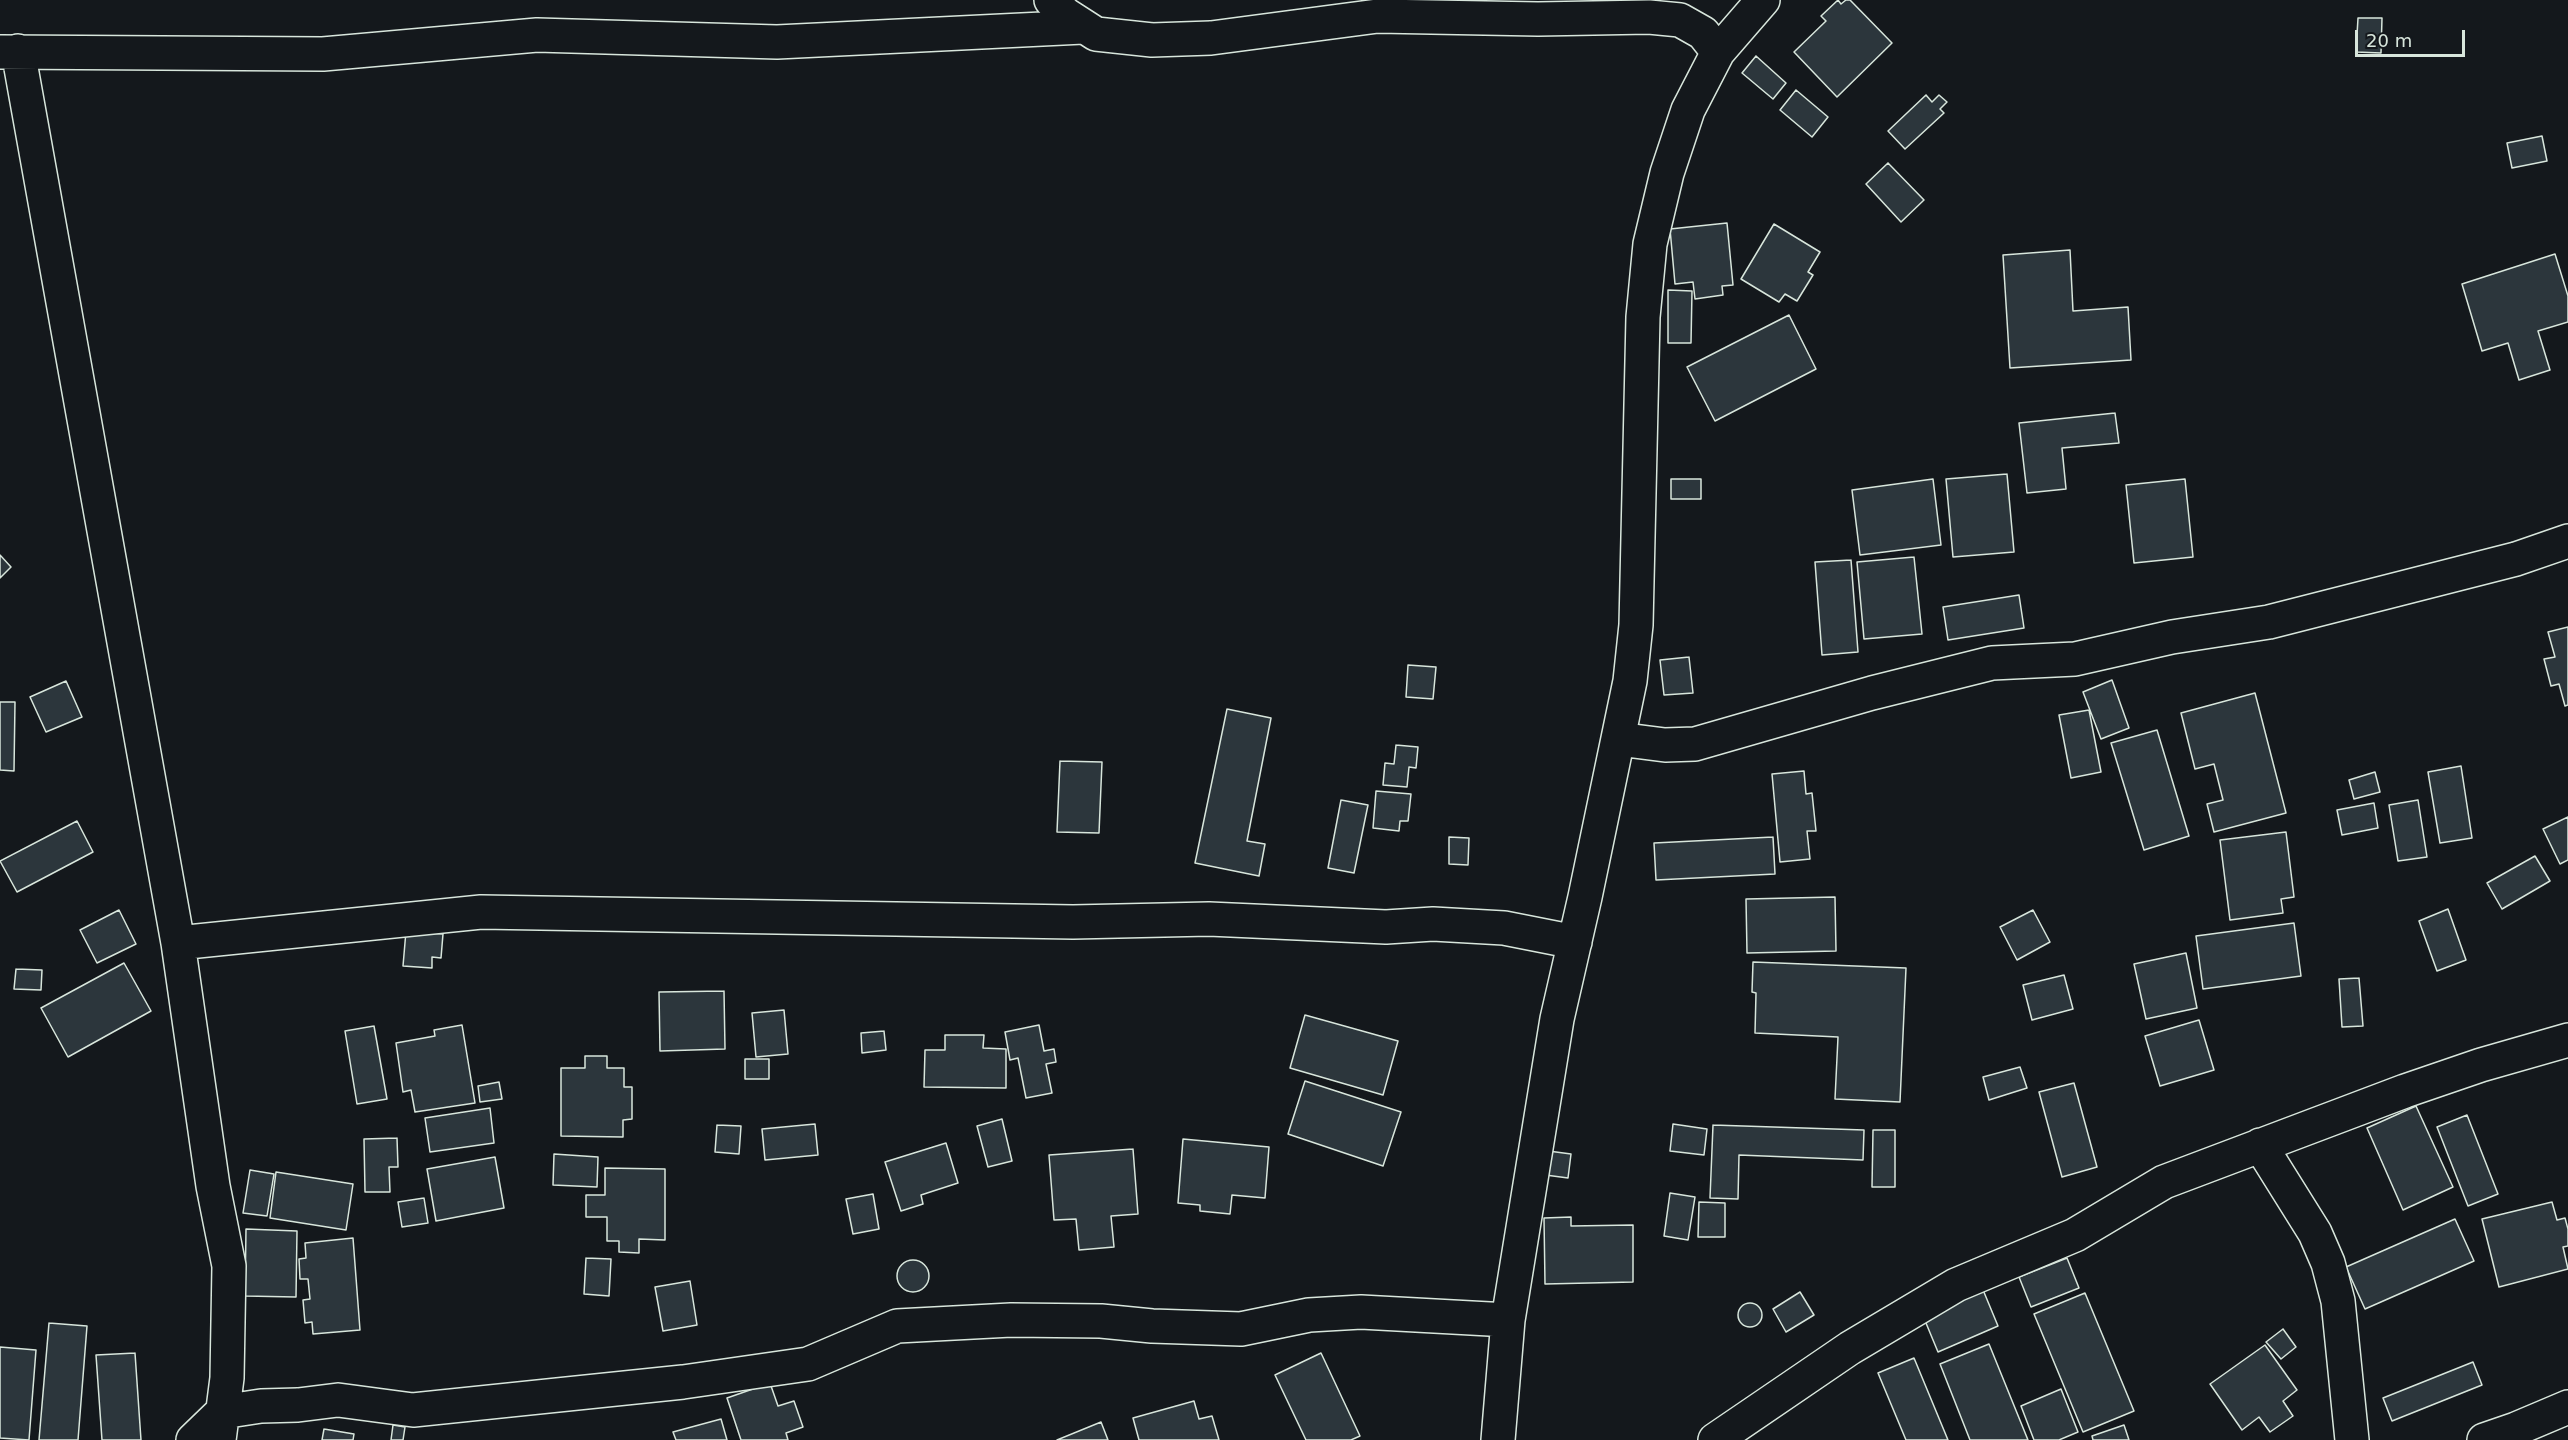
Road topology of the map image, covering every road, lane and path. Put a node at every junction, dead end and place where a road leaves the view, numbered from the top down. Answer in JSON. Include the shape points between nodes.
{"nodes":[{"id":1,"x":1052,"y":0,"type":"edge"},
{"id":2,"x":1763,"y":0,"type":"edge"},
{"id":3,"x":1418,"y":7,"type":"edge"},
{"id":4,"x":1083,"y":27,"type":"junction"},
{"id":5,"x":9,"y":51,"type":"edge"},
{"id":6,"x":1718,"y":52,"type":"junction"},
{"id":7,"x":2568,"y":541,"type":"edge"},
{"id":8,"x":1618,"y":739,"type":"junction"},
{"id":9,"x":1575,"y":942,"type":"junction"},
{"id":10,"x":178,"y":943,"type":"junction"},
{"id":11,"x":2568,"y":1040,"type":"edge"},
{"id":12,"x":2259,"y":1145,"type":"junction"},
{"id":13,"x":1508,"y":1320,"type":"junction"},
{"id":14,"x":2568,"y":1407,"type":"edge"},
{"id":15,"x":220,"y":1426,"type":"edge"},
{"id":16,"x":193,"y":1440,"type":"edge"},
{"id":17,"x":1498,"y":1440,"type":"edge"},
{"id":18,"x":1715,"y":1440,"type":"edge"},
{"id":19,"x":2352,"y":1440,"type":"edge"},
{"id":20,"x":2484,"y":1440,"type":"edge"}],
"edges":[{"from":1,"to":4,"type":"street"},
{"from":2,"to":6,"type":"street"},
{"from":3,"to":4,"type":"street","via":[[1211,38],[1152,40],[1103,35]]},
{"from":3,"to":6,"type":"street","via":[[1538,19],[1680,20],[1703,33]]},
{"from":4,"to":5,"type":"street","via":[[777,42],[537,35],[323,54]]},
{"from":5,"to":10,"type":"street"},
{"from":6,"to":8,"type":"street","via":[[1688,110],[1667,173],[1650,244],[1643,317],[1636,625]]},
{"from":7,"to":8,"type":"street","via":[[2516,559],[2269,622],[2172,637],[2075,659],[1992,663],[1695,744]]},
{"from":8,"to":9,"type":"street"},
{"from":9,"to":10,"type":"street","via":[[1504,928],[1433,924],[1386,927],[1209,919],[1072,922],[481,912]]},
{"from":9,"to":13,"type":"street","via":[[1557,1019]]},
{"from":10,"to":15,"type":"street","via":[[213,1186],[229,1266],[228,1344]]},
{"from":11,"to":12,"type":"street","via":[[2481,1065]]},
{"from":12,"to":18,"type":"street","via":[[2164,1182],[2075,1234],[1956,1285],[1850,1348]]},
{"from":12,"to":19,"type":"street","via":[[2315,1233],[2328,1263],[2338,1301]]},
{"from":13,"to":15,"type":"street","via":[[1360,1312],[1309,1315],[1241,1329],[1011,1320],[897,1326],[808,1364],[683,1382],[414,1410],[338,1400],[261,1406]]},
{"from":13,"to":17,"type":"street"},
{"from":14,"to":20,"type":"street"},
{"from":15,"to":16,"type":"street"}]}
